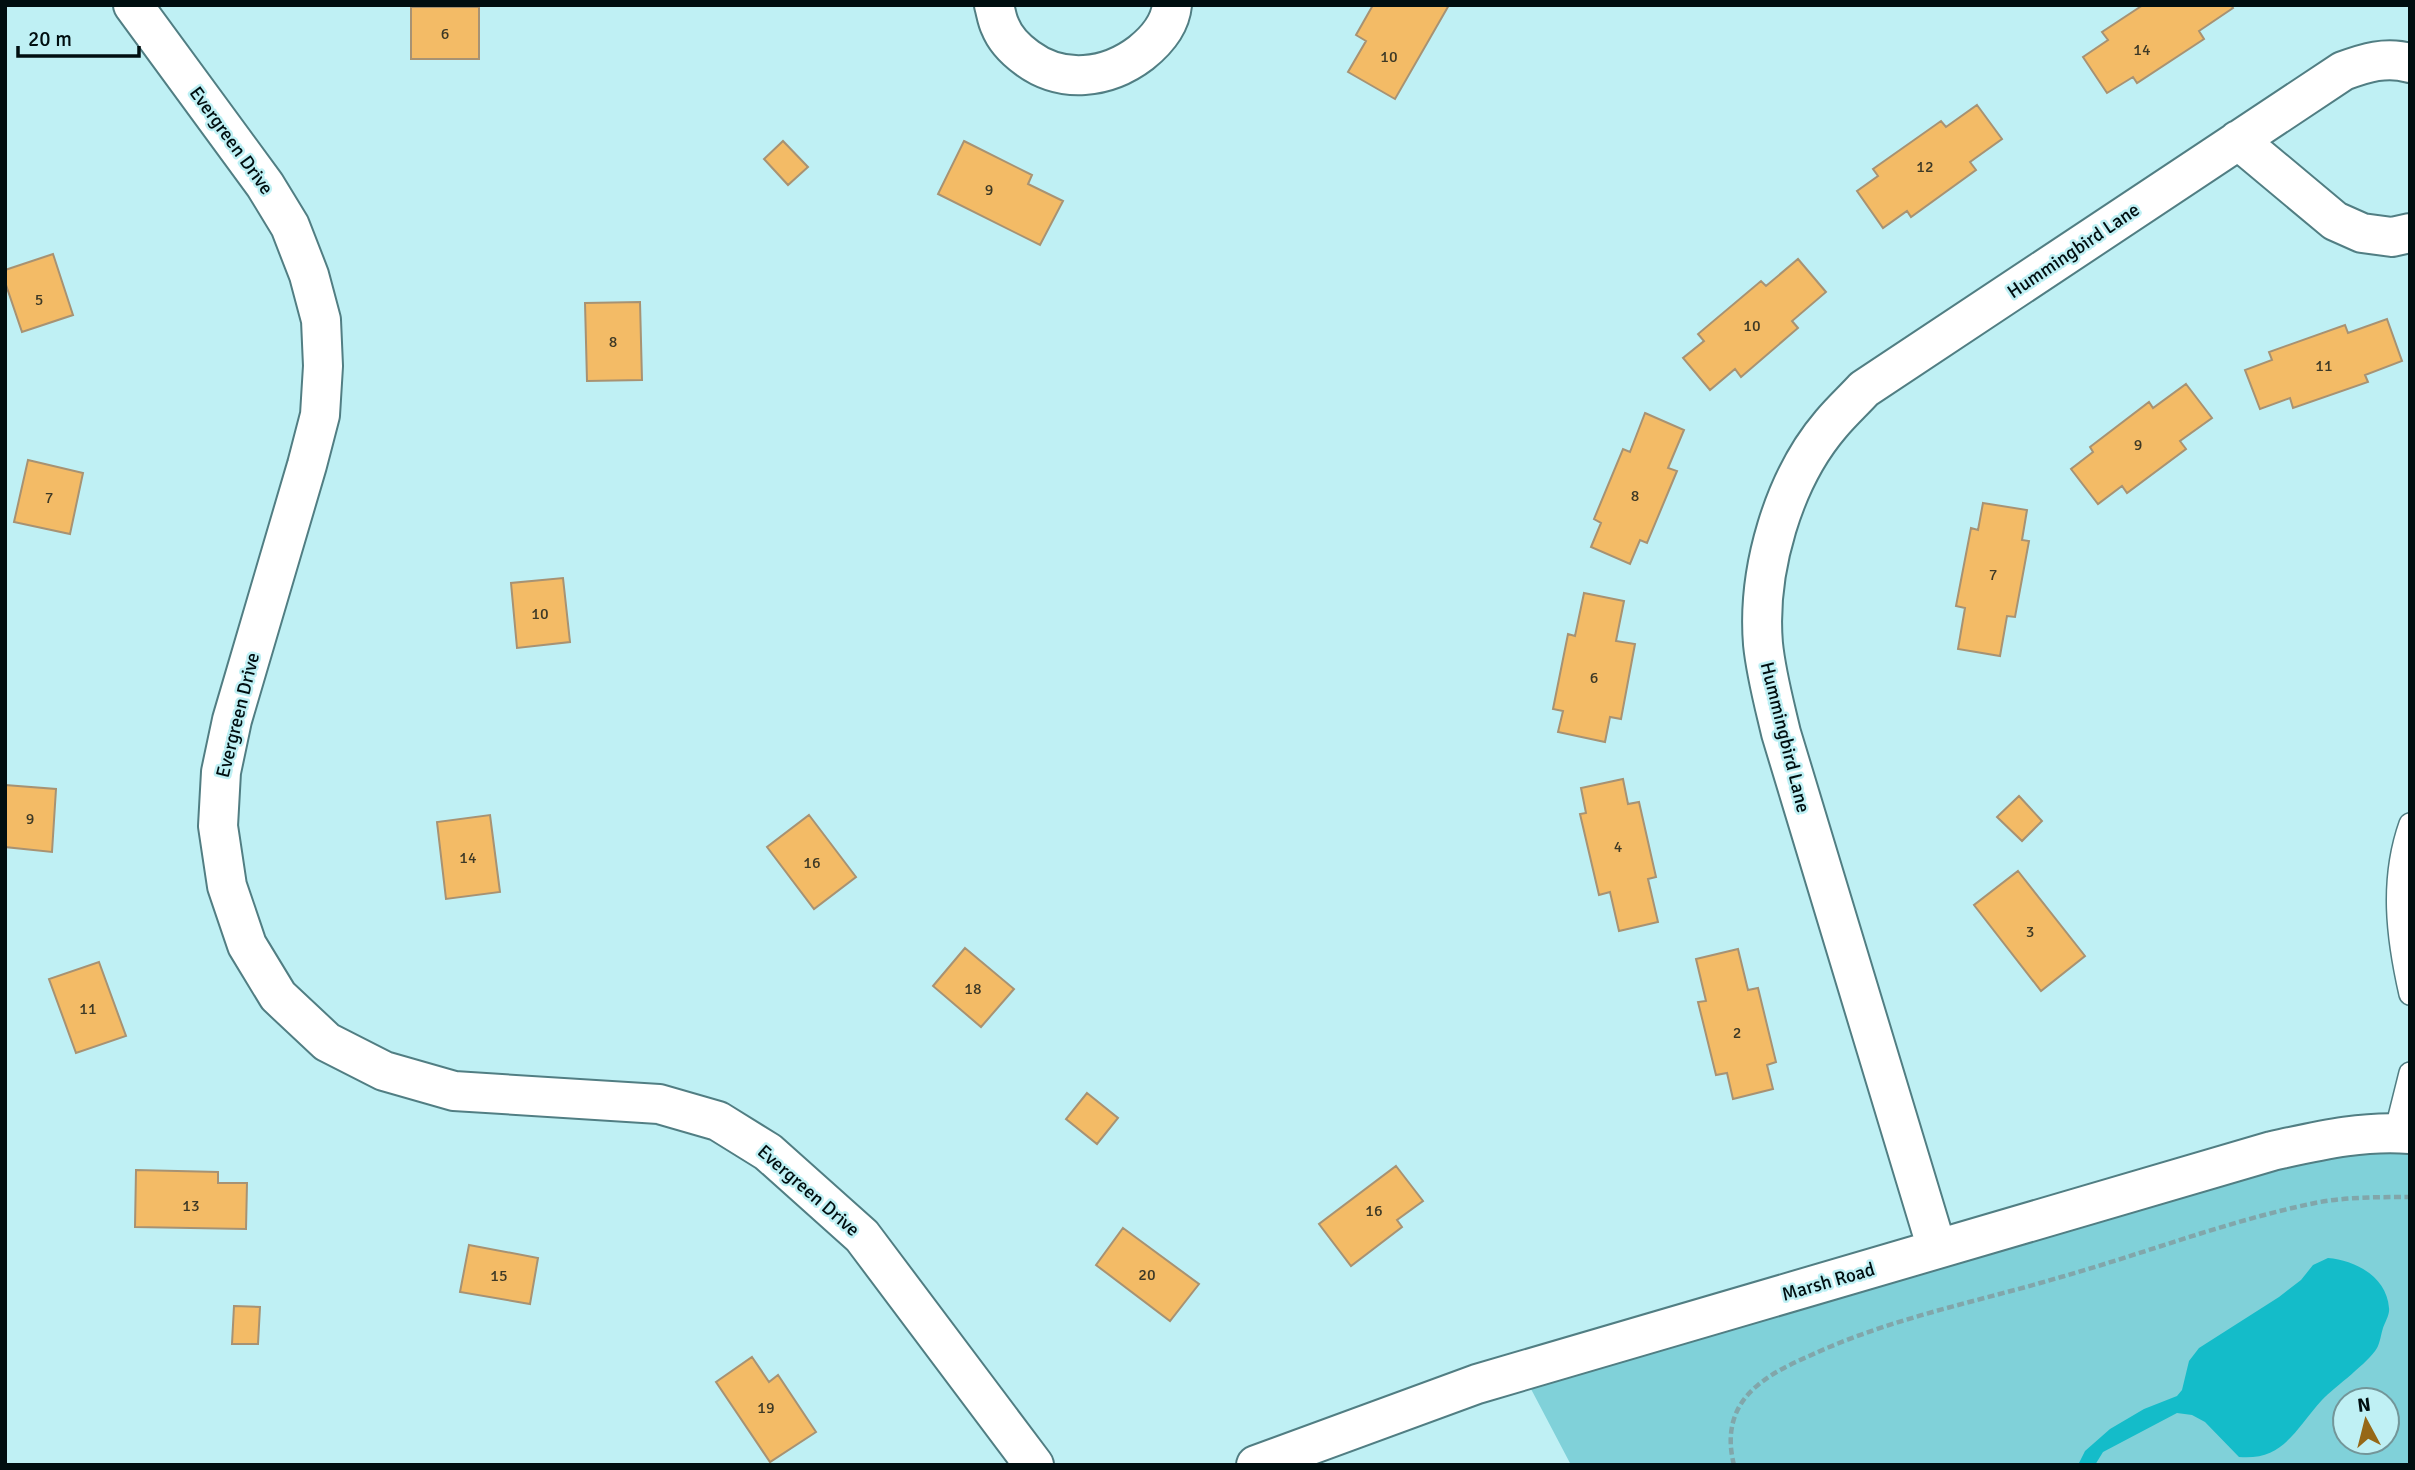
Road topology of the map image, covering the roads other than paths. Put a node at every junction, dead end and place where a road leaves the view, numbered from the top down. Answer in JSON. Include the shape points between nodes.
{"nodes":[{"id":1,"x":133,"y":5,"type":"edge"},
{"id":2,"x":994,"y":5,"type":"edge"},
{"id":3,"x":1172,"y":5,"type":"edge"},
{"id":4,"x":2410,"y":63,"type":"edge"},
{"id":5,"x":2238,"y":140,"type":"junction"},
{"id":6,"x":2410,"y":233,"type":"edge"},
{"id":7,"x":2410,"y":824,"type":"edge"},
{"id":8,"x":2410,"y":994,"type":"edge"},
{"id":9,"x":2410,"y":1073,"type":"edge"},
{"id":10,"x":2402,"y":1133,"type":"edge"},
{"id":11,"x":1937,"y":1249,"type":"junction"},
{"id":12,"x":1034,"y":1465,"type":"edge"},
{"id":13,"x":1256,"y":1465,"type":"edge"}],
"edges":[{"from":1,"to":12,"type":"street","name":"Evergreen Drive","via":[[284,215],[309,275],[321,320],[320,415],[221,772],[218,827],[227,886],[247,945],[278,996],[327,1042],[384,1072],[454,1091],[659,1104],[718,1121],[768,1152],[862,1236]]},
{"from":2,"to":3,"type":"street","via":[[1000,27],[1016,49],[1038,66],[1063,76],[1097,74],[1128,63],[1153,43],[1171,16]]},
{"from":4,"to":5,"type":"street","name":"Hummingbird Lane","via":[[2370,61],[2343,71]]},
{"from":5,"to":6,"type":"street","via":[[2336,221],[2362,233],[2392,237]]},
{"from":5,"to":11,"type":"street","name":"Hummingbird Lane","via":[[1864,389],[1829,425],[1804,463],[1778,520],[1766,576],[1763,642],[1770,687]]},
{"from":7,"to":8,"type":"lane","via":[[2397,880],[2401,946]]},
{"from":9,"to":10,"type":"lane"},
{"from":10,"to":11,"type":"street","name":"Marsh Road","via":[[2333,1137],[2272,1151]]},
{"from":11,"to":13,"type":"street","name":"Marsh Road","via":[[1477,1384]]}]}
